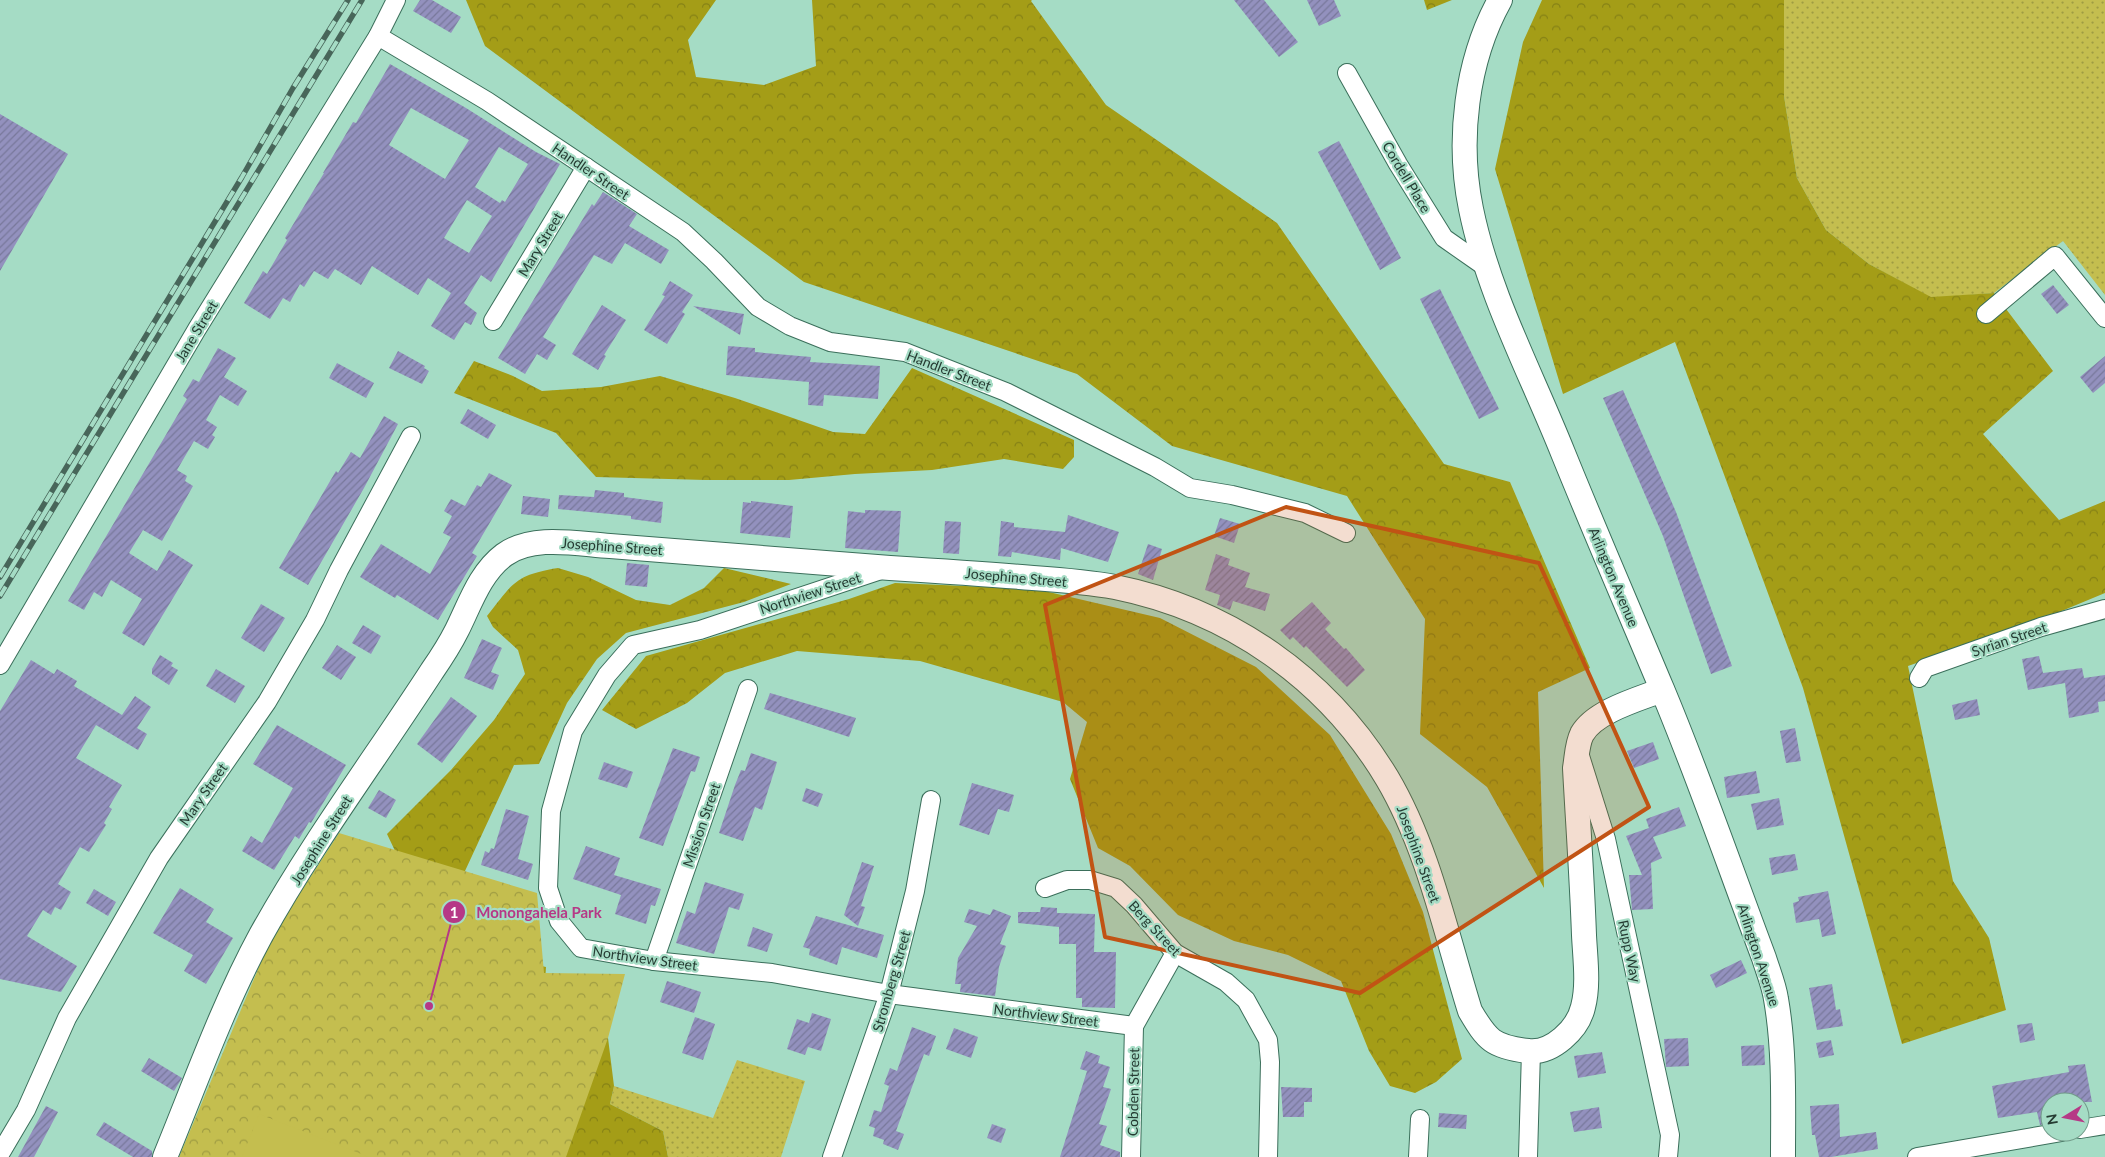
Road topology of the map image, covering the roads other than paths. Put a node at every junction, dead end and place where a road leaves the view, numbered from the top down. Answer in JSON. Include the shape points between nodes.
{"nodes":[{"id":1,"x":396,"y":0,"type":"edge"},
{"id":2,"x":1500,"y":0,"type":"edge"},
{"id":3,"x":378,"y":36,"type":"junction"},
{"id":4,"x":1347,"y":73,"type":"dead end"},
{"id":5,"x":586,"y":167,"type":"junction"},
{"id":6,"x":1484,"y":266,"type":"junction"},
{"id":7,"x":1986,"y":314,"type":"dead end"},
{"id":8,"x":2105,"y":318,"type":"edge"},
{"id":9,"x":493,"y":321,"type":"dead end"},
{"id":10,"x":411,"y":436,"type":"dead end"},
{"id":11,"x":1346,"y":533,"type":"dead end"},
{"id":12,"x":888,"y":568,"type":"junction"},
{"id":13,"x":2105,"y":609,"type":"edge"},
{"id":14,"x":0,"y":665,"type":"edge"},
{"id":15,"x":1919,"y":678,"type":"dead end"},
{"id":16,"x":748,"y":689,"type":"dead end"},
{"id":17,"x":1662,"y":690,"type":"junction"},
{"id":18,"x":1578,"y":747,"type":"junction"},
{"id":19,"x":931,"y":800,"type":"dead end"},
{"id":20,"x":1045,"y":888,"type":"dead end"},
{"id":21,"x":1175,"y":953,"type":"junction"},
{"id":22,"x":654,"y":961,"type":"junction"},
{"id":23,"x":889,"y":994,"type":"junction"},
{"id":24,"x":1134,"y":1026,"type":"junction"},
{"id":25,"x":1531,"y":1051,"type":"junction"},
{"id":26,"x":1420,"y":1119,"type":"dead end"},
{"id":27,"x":2105,"y":1125,"type":"edge"},
{"id":28,"x":2090,"y":1127,"type":"edge"},
{"id":29,"x":2040,"y":1136,"type":"edge"},
{"id":30,"x":0,"y":1154,"type":"edge"},
{"id":31,"x":165,"y":1157,"type":"edge"},
{"id":32,"x":832,"y":1157,"type":"edge"},
{"id":33,"x":1131,"y":1157,"type":"edge"},
{"id":34,"x":1268,"y":1157,"type":"edge"},
{"id":35,"x":1418,"y":1157,"type":"edge"},
{"id":36,"x":1528,"y":1157,"type":"edge"},
{"id":37,"x":1668,"y":1157,"type":"edge"},
{"id":38,"x":1783,"y":1157,"type":"edge"},
{"id":39,"x":1917,"y":1157,"type":"edge"}],
"edges":[{"from":1,"to":3,"type":"street","name":"Jane Street"},
{"from":2,"to":6,"type":"street","name":"Arlington Avenue","via":[[1487,22],[1467,98],[1467,182]]},
{"from":3,"to":5,"type":"street","name":"Handler Street","via":[[488,101]]},
{"from":3,"to":14,"type":"street","name":"Jane Street","via":[[197,329]]},
{"from":4,"to":6,"type":"street","name":"Cordell Place","via":[[1444,238]]},
{"from":5,"to":9,"type":"street","name":"Mary Street"},
{"from":5,"to":11,"type":"street","name":"Handler Street","via":[[683,232],[758,307],[790,326],[830,342],[905,352],[1006,392],[1190,488],[1304,513]]},
{"from":6,"to":17,"type":"street","name":"Arlington Avenue"},
{"from":7,"to":8,"type":"street","via":[[2055,256]]},
{"from":10,"to":30,"type":"street","name":"Mary Street","via":[[315,620],[267,702],[159,858],[72,1009],[26,1110]]},
{"from":12,"to":22,"type":"street","name":"Northview Street","via":[[700,630],[633,645],[607,675],[573,731],[551,811],[548,888],[559,921],[581,948]]},
{"from":12,"to":25,"type":"street","name":"Josephine Street","via":[[1085,582],[1139,593],[1164,599],[1211,618],[1280,659],[1336,709],[1387,778],[1414,835],[1470,1011],[1483,1034],[1502,1047]]},
{"from":12,"to":31,"type":"street","name":"Josephine Street","via":[[554,543],[524,545],[498,561],[482,580],[433,670],[330,823],[261,936],[231,998]]},
{"from":13,"to":15,"type":"street","name":"Syrian Street","via":[[2041,627],[1925,668]]},
{"from":16,"to":22,"type":"street","name":"Mission Street"},
{"from":17,"to":18,"type":"street","name":"Josephine Street","via":[[1592,722]]},
{"from":17,"to":38,"type":"street","name":"Arlington Avenue","via":[[1776,996],[1783,1080]]},
{"from":18,"to":25,"type":"street","name":"Josephine Street","via":[[1575,768],[1585,950],[1584,1006],[1577,1023],[1564,1037],[1548,1047]]},
{"from":18,"to":37,"type":"street","name":"Rupp Way","via":[[1606,839],[1670,1135]]},
{"from":19,"to":23,"type":"street","name":"Stromberg Street","via":[[915,891]]},
{"from":20,"to":21,"type":"street","name":"Berg Street","via":[[1066,880],[1090,880],[1116,888]]},
{"from":21,"to":24,"type":"street"},
{"from":21,"to":34,"type":"street","name":"Berg Street","via":[[1226,982],[1246,1000],[1268,1040]]},
{"from":22,"to":23,"type":"street","name":"Northview Street","via":[[772,973]]},
{"from":23,"to":24,"type":"street","name":"Northview Street"},
{"from":23,"to":32,"type":"street","name":"Stromberg Street"},
{"from":24,"to":33,"type":"street","name":"Cobden Street"},
{"from":25,"to":36,"type":"street"},
{"from":26,"to":35,"type":"street"},
{"from":27,"to":28,"type":"street"},
{"from":29,"to":39,"type":"street"}]}
